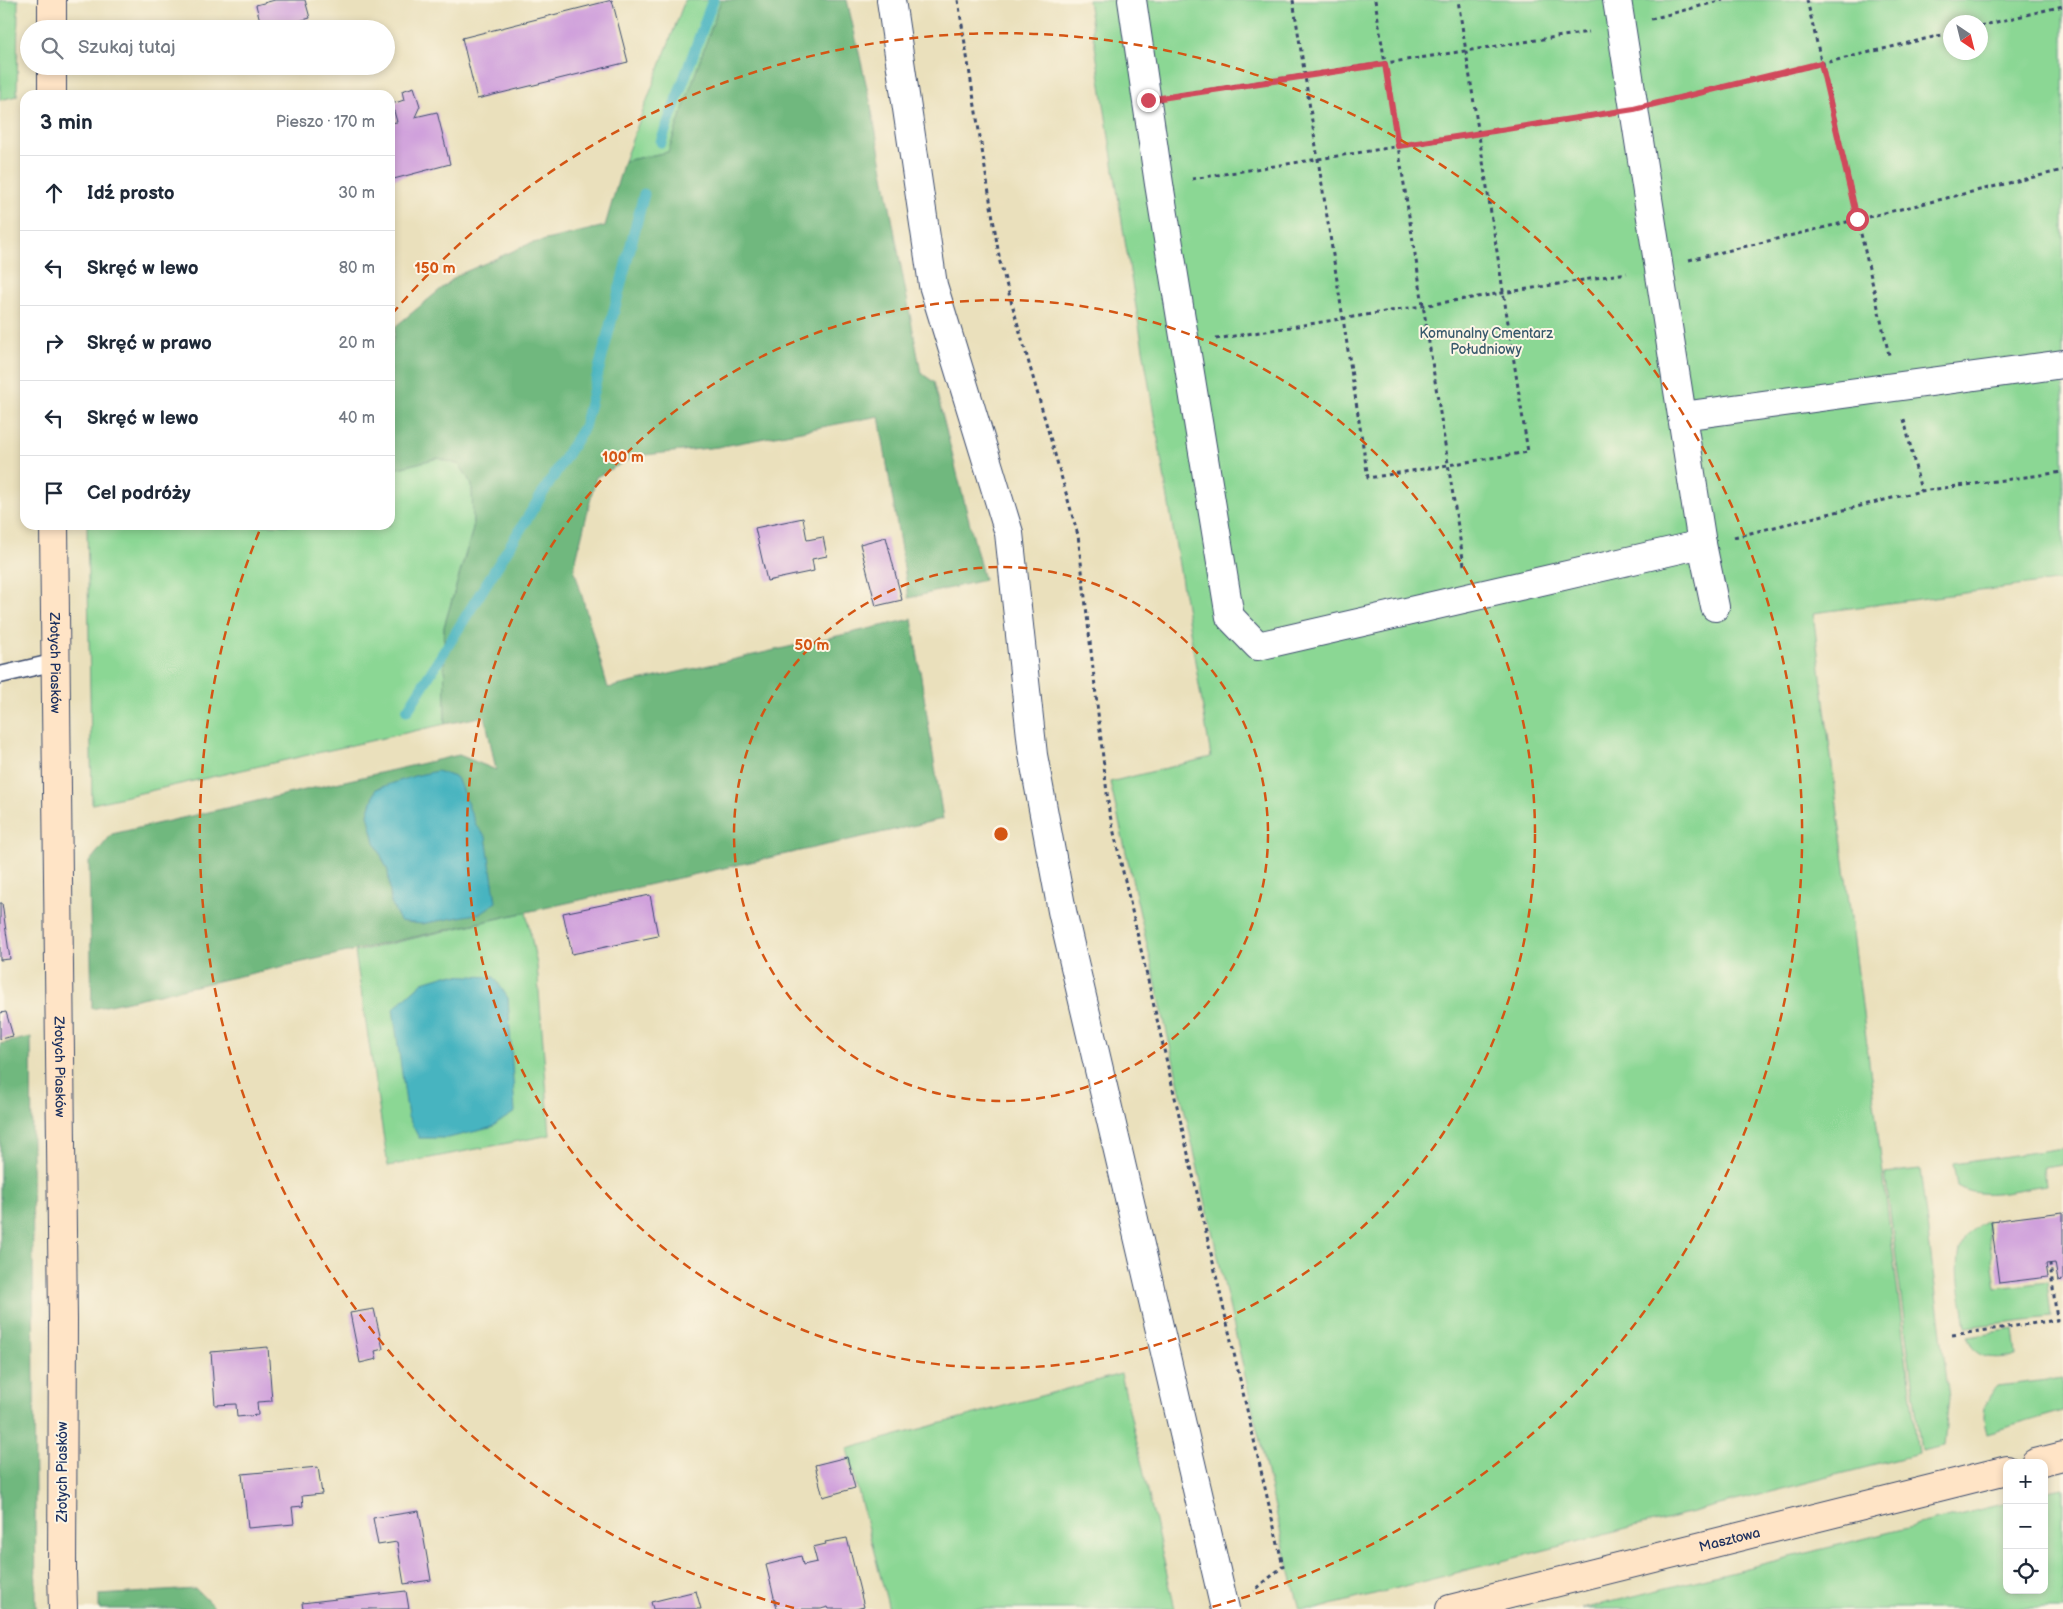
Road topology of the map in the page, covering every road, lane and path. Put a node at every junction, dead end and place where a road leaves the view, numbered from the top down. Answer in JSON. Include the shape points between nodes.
{"nodes":[{"id":1,"x":52,"y":0,"type":"edge"},
{"id":2,"x":891,"y":0,"type":"edge"},
{"id":3,"x":958,"y":0,"type":"edge"},
{"id":4,"x":1132,"y":0,"type":"edge"},
{"id":5,"x":1293,"y":0,"type":"edge"},
{"id":6,"x":1375,"y":0,"type":"edge"},
{"id":7,"x":1458,"y":0,"type":"edge"},
{"id":8,"x":1617,"y":0,"type":"edge"},
{"id":9,"x":1723,"y":0,"type":"edge"},
{"id":10,"x":1807,"y":0,"type":"edge"},
{"id":11,"x":2063,"y":6,"type":"edge"},
{"id":12,"x":52,"y":20,"type":"edge"},
{"id":13,"x":1988,"y":24,"type":"edge"},
{"id":14,"x":1621,"y":27,"type":"junction"},
{"id":15,"x":1943,"y":34,"type":"edge"},
{"id":16,"x":1466,"y":51,"type":"junction"},
{"id":17,"x":1821,"y":63,"type":"junction"},
{"id":18,"x":1385,"y":64,"type":"junction"},
{"id":19,"x":52,"y":75,"type":"edge"},
{"id":20,"x":1305,"y":76,"type":"junction"},
{"id":21,"x":52,"y":90,"type":"edge"},
{"id":22,"x":1148,"y":100,"type":"junction"},
{"id":23,"x":1634,"y":109,"type":"junction"},
{"id":24,"x":1479,"y":134,"type":"junction"},
{"id":25,"x":1398,"y":146,"type":"junction"},
{"id":26,"x":1318,"y":158,"type":"junction"},
{"id":27,"x":1159,"y":184,"type":"junction"},
{"id":28,"x":2063,"y":364,"type":"edge"},
{"id":29,"x":1896,"y":387,"type":"junction"},
{"id":30,"x":1682,"y":416,"type":"junction"},
{"id":31,"x":1448,"y":465,"type":"junction"},
{"id":32,"x":2063,"y":472,"type":"edge"},
{"id":33,"x":1922,"y":492,"type":"junction"},
{"id":34,"x":54,"y":530,"type":"edge"},
{"id":35,"x":1702,"y":544,"type":"junction"},
{"id":36,"x":1469,"y":598,"type":"junction"},
{"id":37,"x":1715,"y":607,"type":"dead end"},
{"id":38,"x":56,"y":662,"type":"junction"},
{"id":39,"x":0,"y":675,"type":"edge"},
{"id":40,"x":2050,"y":1264,"type":"dead end"},
{"id":41,"x":1952,"y":1335,"type":"dead end"},
{"id":42,"x":2063,"y":1456,"type":"edge"},
{"id":43,"x":2048,"y":1460,"type":"edge"},
{"id":44,"x":2003,"y":1471,"type":"edge"},
{"id":45,"x":1236,"y":1603,"type":"edge"},
{"id":46,"x":64,"y":1609,"type":"edge"},
{"id":47,"x":1450,"y":1609,"type":"edge"}],
"edges":[{"from":1,"to":12,"type":"street"},
{"from":2,"to":45,"type":"street","via":[[934,285],[1009,533],[1033,755],[1062,911]]},
{"from":3,"to":45,"type":"path","via":[[1000,262],[1078,535],[1109,811],[1283,1566]]},
{"from":4,"to":22,"type":"street"},
{"from":5,"to":20,"type":"path"},
{"from":6,"to":18,"type":"path"},
{"from":7,"to":16,"type":"path"},
{"from":8,"to":14,"type":"street"},
{"from":9,"to":14,"type":"path"},
{"from":10,"to":17,"type":"path"},
{"from":11,"to":13,"type":"path"},
{"from":14,"to":16,"type":"path"},
{"from":14,"to":23,"type":"street"},
{"from":15,"to":17,"type":"path"},
{"from":16,"to":18,"type":"path"},
{"from":16,"to":24,"type":"path"},
{"from":17,"to":23,"type":"path"},
{"from":17,"to":29,"type":"path"},
{"from":18,"to":20,"type":"path"},
{"from":18,"to":25,"type":"path"},
{"from":19,"to":21,"type":"street"},
{"from":20,"to":22,"type":"path"},
{"from":20,"to":26,"type":"path"},
{"from":22,"to":27,"type":"street"},
{"from":23,"to":24,"type":"path"},
{"from":23,"to":30,"type":"street"},
{"from":24,"to":25,"type":"path"},
{"from":24,"to":31,"type":"path","via":[[1528,452]]},
{"from":25,"to":26,"type":"path"},
{"from":25,"to":31,"type":"path"},
{"from":26,"to":27,"type":"path"},
{"from":26,"to":31,"type":"path","via":[[1368,478]]},
{"from":27,"to":36,"type":"street","via":[[1230,617],[1258,646]]},
{"from":28,"to":29,"type":"street"},
{"from":29,"to":30,"type":"street"},
{"from":29,"to":33,"type":"path"},
{"from":30,"to":35,"type":"street"},
{"from":31,"to":36,"type":"path"},
{"from":32,"to":33,"type":"path"},
{"from":33,"to":35,"type":"path"},
{"from":34,"to":38,"type":"street","name":"Złotych Piasków"},
{"from":35,"to":36,"type":"street"},
{"from":35,"to":37,"type":"street"},
{"from":38,"to":39,"type":"lane"},
{"from":38,"to":46,"type":"street","name":"Złotych Piasków"},
{"from":40,"to":41,"type":"path","via":[[2057,1320]]},
{"from":42,"to":43,"type":"street"},
{"from":44,"to":47,"type":"street","name":"Masztowa"}]}
